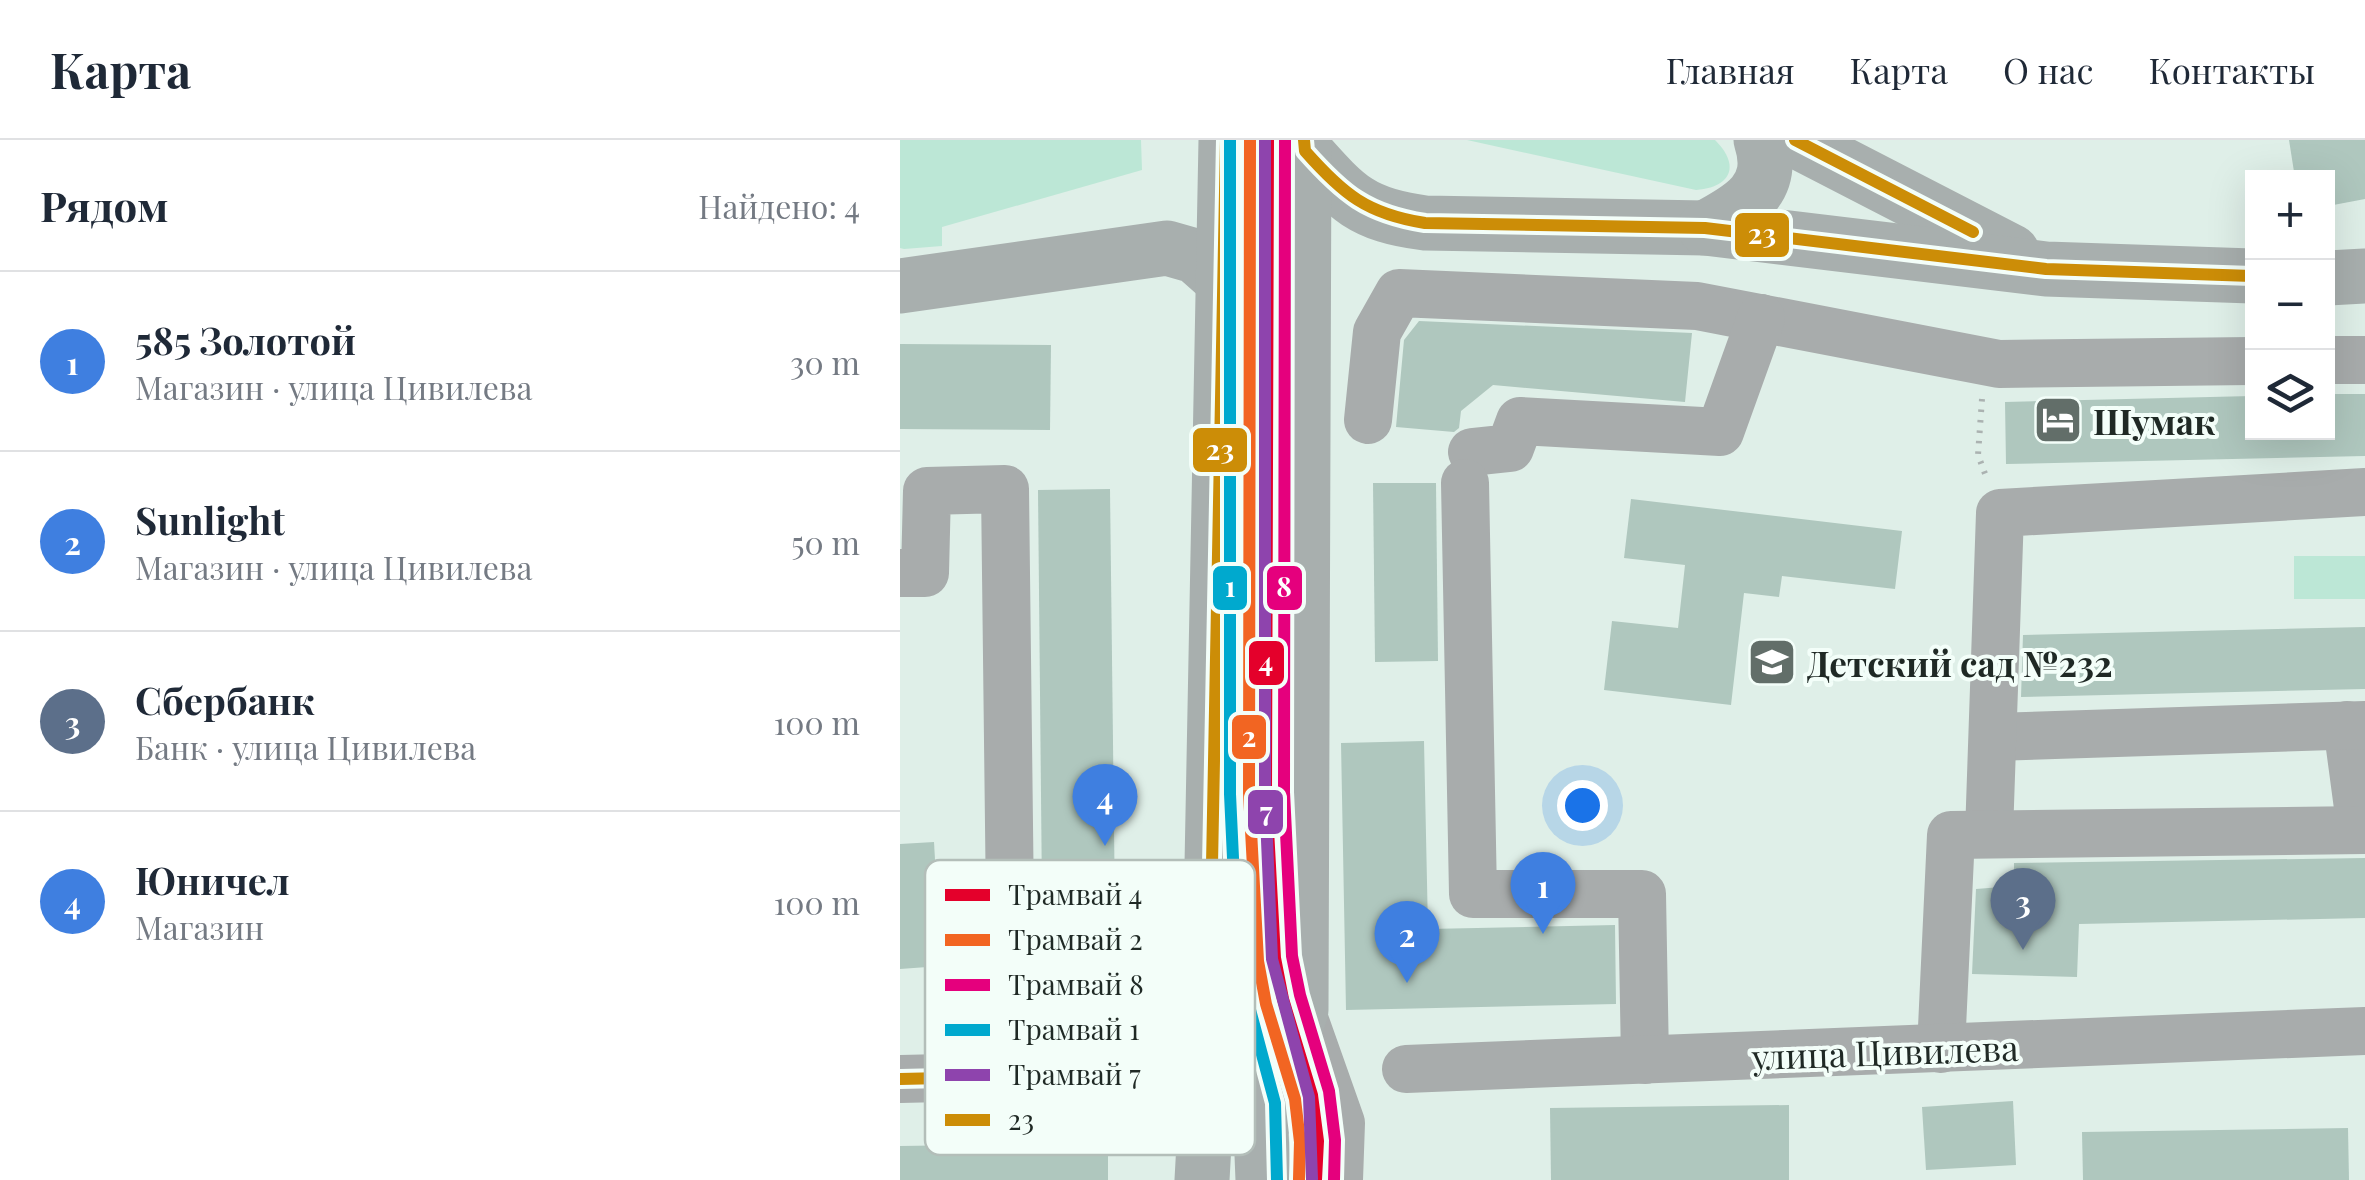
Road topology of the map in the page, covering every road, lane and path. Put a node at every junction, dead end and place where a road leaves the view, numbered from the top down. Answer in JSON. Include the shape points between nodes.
{"nodes":[{"id":1,"x":1761,"y":140,"type":"edge"},
{"id":2,"x":1795,"y":140,"type":"edge"},
{"id":3,"x":1304,"y":146,"type":"edge"},
{"id":4,"x":1226,"y":152,"type":"edge"},
{"id":5,"x":1705,"y":228,"type":"junction"},
{"id":6,"x":1167,"y":248,"type":"junction"},
{"id":7,"x":2046,"y":269,"type":"junction"},
{"id":8,"x":917,"y":276,"type":"edge"},
{"id":9,"x":2245,"y":276,"type":"edge"},
{"id":10,"x":2365,"y":276,"type":"edge"},
{"id":11,"x":2335,"y":278,"type":"edge"},
{"id":12,"x":1222,"y":280,"type":"junction"},
{"id":13,"x":1761,"y":318,"type":"junction"},
{"id":14,"x":2335,"y":360,"type":"edge"},
{"id":15,"x":2365,"y":360,"type":"edge"},
{"id":16,"x":1985,"y":361,"type":"junction"},
{"id":17,"x":2245,"y":361,"type":"edge"},
{"id":18,"x":1368,"y":420,"type":"dead end"},
{"id":19,"x":2365,"y":492,"type":"edge"},
{"id":20,"x":2000,"y":513,"type":"junction"},
{"id":21,"x":900,"y":574,"type":"edge"},
{"id":22,"x":2356,"y":725,"type":"edge"},
{"id":23,"x":1992,"y":737,"type":"junction"},
{"id":24,"x":2363,"y":830,"type":"edge"},
{"id":25,"x":1989,"y":834,"type":"junction"},
{"id":26,"x":1009,"y":860,"type":"edge"},
{"id":27,"x":1212,"y":860,"type":"edge"},
{"id":28,"x":1301,"y":1010,"type":"junction"},
{"id":29,"x":2365,"y":1032,"type":"edge"},
{"id":30,"x":1940,"y":1050,"type":"junction"},
{"id":31,"x":1645,"y":1060,"type":"junction"},
{"id":32,"x":1406,"y":1069,"type":"dead end"},
{"id":33,"x":925,"y":1078,"type":"edge"},
{"id":34,"x":900,"y":1079,"type":"edge"},
{"id":35,"x":1203,"y":1155,"type":"edge"},
{"id":36,"x":1262,"y":1155,"type":"edge"},
{"id":37,"x":1202,"y":1180,"type":"edge"},
{"id":38,"x":1340,"y":1180,"type":"edge"}],
"edges":[{"from":1,"to":5,"type":"main road","via":[[1766,165],[1759,189],[1741,209]]},
{"from":2,"to":7,"type":"main road"},
{"from":3,"to":5,"type":"main road","via":[[1339,190],[1389,218]]},
{"from":3,"to":28,"type":"main road"},
{"from":4,"to":6,"type":"main road","via":[[1204,213]]},
{"from":4,"to":12,"type":"main road"},
{"from":5,"to":7,"type":"main road"},
{"from":6,"to":8,"type":"main road"},
{"from":6,"to":12,"type":"main road","via":[[1195,256]]},
{"from":7,"to":9,"type":"main road"},
{"from":10,"to":11,"type":"main road"},
{"from":12,"to":27,"type":"main road"},
{"from":13,"to":16,"type":"street"},
{"from":13,"to":18,"type":"street","via":[[1698,306],[1399,293],[1377,332]]},
{"from":13,"to":31,"type":"street","via":[[1720,432],[1520,421],[1510,448],[1468,467],[1472,894],[1642,894]]},
{"from":14,"to":15,"type":"street"},
{"from":16,"to":17,"type":"street"},
{"from":16,"to":20,"type":"path","via":[[1978,455]]},
{"from":19,"to":20,"type":"street"},
{"from":20,"to":23,"type":"street"},
{"from":21,"to":26,"type":"street","via":[[926,573],[926,492],[1005,489]]},
{"from":22,"to":23,"type":"street"},
{"from":22,"to":24,"type":"street"},
{"from":23,"to":25,"type":"street"},
{"from":24,"to":25,"type":"street"},
{"from":25,"to":30,"type":"street","via":[[1952,835]]},
{"from":28,"to":36,"type":"main road"},
{"from":28,"to":38,"type":"street","via":[[1341,1122]]},
{"from":29,"to":30,"type":"street","name":"улица Цивилева"},
{"from":30,"to":31,"type":"street","name":"улица Цивилева"},
{"from":31,"to":32,"type":"street","name":"улица Цивилева"},
{"from":33,"to":34,"type":"street"},
{"from":35,"to":37,"type":"main road"}]}
